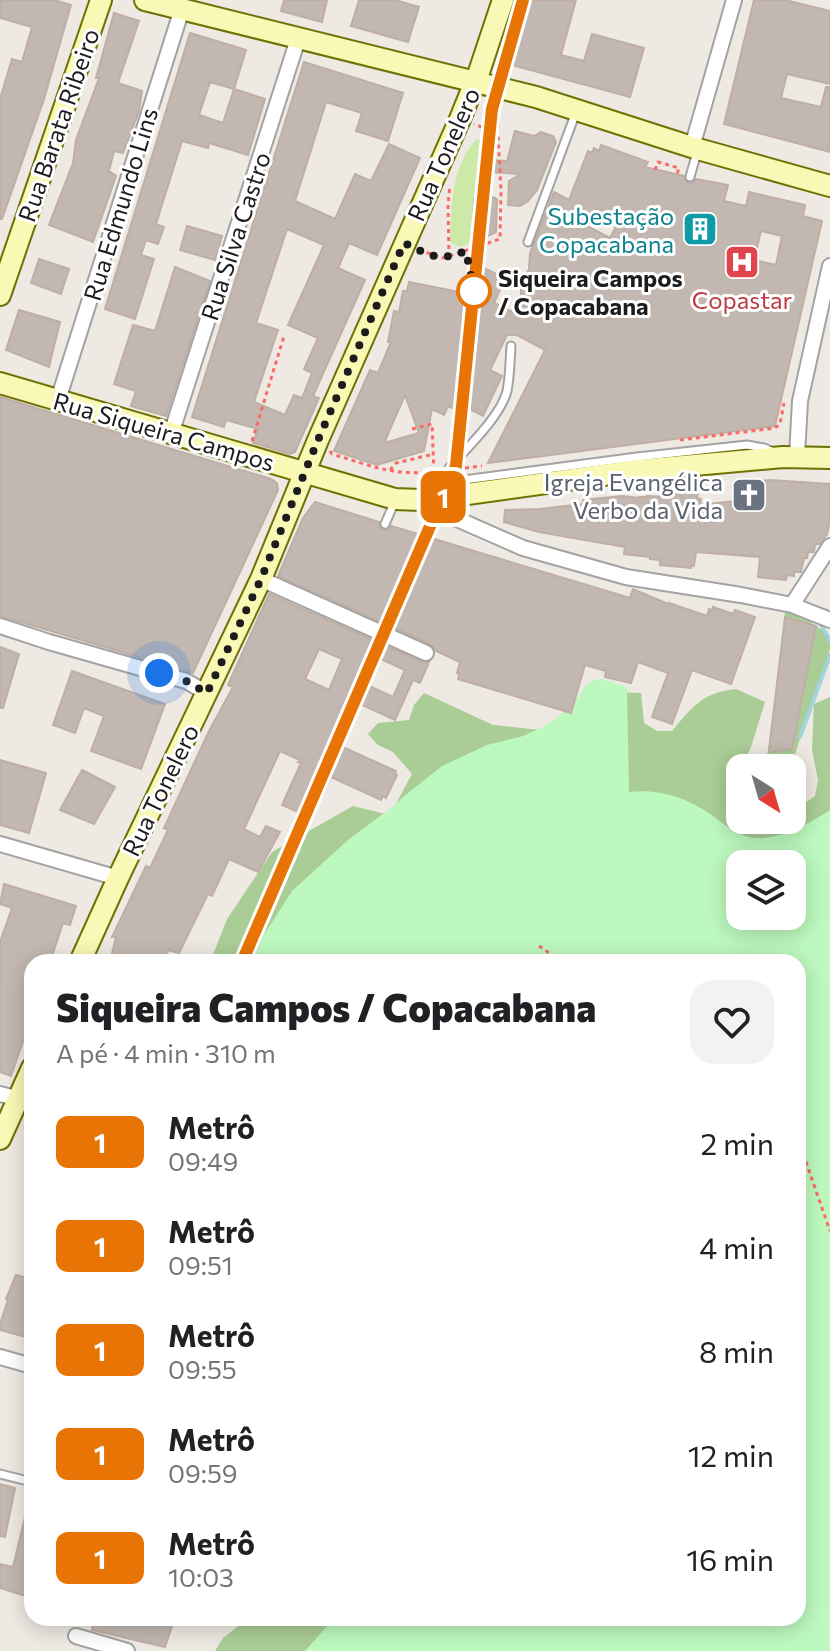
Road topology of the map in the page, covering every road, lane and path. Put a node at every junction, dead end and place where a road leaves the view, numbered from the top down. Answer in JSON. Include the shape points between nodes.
{"nodes":[{"id":1,"x":101,"y":0,"type":"edge"},
{"id":2,"x":145,"y":0,"type":"edge"},
{"id":3,"x":503,"y":0,"type":"edge"},
{"id":4,"x":734,"y":0,"type":"edge"},
{"id":5,"x":182,"y":9,"type":"junction"},
{"id":6,"x":298,"y":39,"type":"junction"},
{"id":7,"x":475,"y":82,"type":"junction"},
{"id":8,"x":497,"y":108,"type":"dead end"},
{"id":9,"x":576,"y":109,"type":"junction"},
{"id":10,"x":470,"y":123,"type":"dead end"},
{"id":11,"x":478,"y":126,"type":"junction"},
{"id":12,"x":498,"y":134,"type":"junction"},
{"id":13,"x":472,"y":135,"type":"dead end"},
{"id":14,"x":695,"y":148,"type":"junction"},
{"id":15,"x":655,"y":170,"type":"dead end"},
{"id":16,"x":454,"y":173,"type":"dead end"},
{"id":17,"x":677,"y":174,"type":"dead end"},
{"id":18,"x":690,"y":177,"type":"dead end"},
{"id":19,"x":830,"y":186,"type":"edge"},
{"id":20,"x":484,"y":238,"type":"dead end"},
{"id":21,"x":528,"y":242,"type":"dead end"},
{"id":22,"x":404,"y":243,"type":"junction"},
{"id":23,"x":484,"y":245,"type":"junction"},
{"id":24,"x":449,"y":257,"type":"junction"},
{"id":25,"x":830,"y":266,"type":"edge"},
{"id":26,"x":0,"y":295,"type":"edge"},
{"id":27,"x":284,"y":336,"type":"dead end"},
{"id":28,"x":511,"y":346,"type":"dead end"},
{"id":29,"x":0,"y":383,"type":"edge"},
{"id":30,"x":58,"y":400,"type":"junction"},
{"id":31,"x":784,"y":403,"type":"dead end"},
{"id":32,"x":412,"y":429,"type":"dead end"},
{"id":33,"x":171,"y":434,"type":"junction"},
{"id":34,"x":318,"y":440,"type":"junction"},
{"id":35,"x":668,"y":442,"type":"dead end"},
{"id":36,"x":434,"y":454,"type":"junction"},
{"id":37,"x":247,"y":456,"type":"junction"},
{"id":38,"x":790,"y":457,"type":"junction"},
{"id":39,"x":830,"y":458,"type":"edge"},
{"id":40,"x":482,"y":466,"type":"dead end"},
{"id":41,"x":449,"y":470,"type":"junction"},
{"id":42,"x":389,"y":471,"type":"junction"},
{"id":43,"x":434,"y":472,"type":"junction"},
{"id":44,"x":305,"y":473,"type":"junction"},
{"id":45,"x":448,"y":490,"type":"junction"},
{"id":46,"x":395,"y":499,"type":"junction"},
{"id":47,"x":385,"y":524,"type":"dead end"},
{"id":48,"x":830,"y":546,"type":"edge"},
{"id":49,"x":261,"y":579,"type":"junction"},
{"id":50,"x":792,"y":605,"type":"junction"},
{"id":51,"x":830,"y":620,"type":"edge"},
{"id":52,"x":0,"y":626,"type":"edge"},
{"id":53,"x":426,"y":653,"type":"dead end"},
{"id":54,"x":207,"y":693,"type":"junction"},
{"id":55,"x":0,"y":844,"type":"edge"},
{"id":56,"x":118,"y":878,"type":"junction"},
{"id":57,"x":539,"y":946,"type":"dead end"},
{"id":58,"x":84,"y":954,"type":"edge"},
{"id":59,"x":550,"y":954,"type":"edge"},
{"id":60,"x":17,"y":1098,"type":"edge"},
{"id":61,"x":0,"y":1139,"type":"edge"},
{"id":62,"x":806,"y":1162,"type":"edge"},
{"id":63,"x":830,"y":1231,"type":"edge"},
{"id":64,"x":0,"y":1357,"type":"edge"},
{"id":65,"x":24,"y":1364,"type":"edge"},
{"id":66,"x":0,"y":1474,"type":"edge"},
{"id":67,"x":24,"y":1480,"type":"edge"},
{"id":68,"x":76,"y":1636,"type":"dead end"},
{"id":69,"x":127,"y":1651,"type":"edge"}],
"edges":[{"from":1,"to":26,"type":"main road","name":"Rua Barata Ribeiro"},
{"from":2,"to":5,"type":"main road"},
{"from":3,"to":7,"type":"main road","name":"Rua Tonelero"},
{"from":4,"to":14,"type":"street"},
{"from":5,"to":6,"type":"main road"},
{"from":5,"to":30,"type":"street","name":"Rua Edmundo Lins"},
{"from":6,"to":7,"type":"main road"},
{"from":6,"to":33,"type":"street","name":"Rua Silva Castro"},
{"from":7,"to":9,"type":"main road"},
{"from":7,"to":22,"type":"main road","name":"Rua Tonelero"},
{"from":8,"to":12,"type":"path"},
{"from":9,"to":14,"type":"main road"},
{"from":9,"to":21,"type":"lane"},
{"from":10,"to":11,"type":"path"},
{"from":11,"to":12,"type":"path"},
{"from":11,"to":13,"type":"path"},
{"from":12,"to":23,"type":"path","via":[[500,239]]},
{"from":14,"to":18,"type":"lane"},
{"from":14,"to":19,"type":"main road"},
{"from":15,"to":17,"type":"path","via":[[658,162],[679,168]]},
{"from":16,"to":24,"type":"path","via":[[449,187]]},
{"from":20,"to":23,"type":"path"},
{"from":22,"to":24,"type":"path","via":[[438,258]]},
{"from":22,"to":34,"type":"main road","name":"Rua Tonelero"},
{"from":23,"to":24,"type":"path"},
{"from":25,"to":38,"type":"street"},
{"from":27,"to":37,"type":"path"},
{"from":28,"to":41,"type":"lane","via":[[504,400]]},
{"from":29,"to":30,"type":"main road","name":"Rua Siqueira Campos"},
{"from":30,"to":33,"type":"main road","name":"Rua Siqueira Campos"},
{"from":31,"to":35,"type":"path","via":[[775,428]]},
{"from":32,"to":36,"type":"path","via":[[432,424]]},
{"from":33,"to":37,"type":"main road","name":"Rua Siqueira Campos"},
{"from":34,"to":42,"type":"path","via":[[331,446],[332,454]]},
{"from":34,"to":44,"type":"main road","name":"Rua Tonelero"},
{"from":36,"to":42,"type":"path","via":[[409,458]]},
{"from":36,"to":43,"type":"path"},
{"from":37,"to":44,"type":"main road","name":"Rua Siqueira Campos"},
{"from":38,"to":39,"type":"main road","name":"Rua Siqueira Campos"},
{"from":38,"to":45,"type":"main road","name":"Rua Siqueira Campos"},
{"from":40,"to":41,"type":"path"},
{"from":41,"to":43,"type":"path"},
{"from":41,"to":45,"type":"lane"},
{"from":42,"to":43,"type":"path"},
{"from":44,"to":46,"type":"main road","name":"Rua Siqueira Campos"},
{"from":44,"to":49,"type":"main road","name":"Rua Tonelero"},
{"from":45,"to":46,"type":"main road","name":"Rua Siqueira Campos","via":[[421,500]]},
{"from":45,"to":50,"type":"street","via":[[448,510],[457,519],[523,548],[626,577]]},
{"from":46,"to":47,"type":"lane"},
{"from":48,"to":50,"type":"street"},
{"from":49,"to":53,"type":"street"},
{"from":49,"to":54,"type":"main road","name":"Rua Tonelero"},
{"from":50,"to":51,"type":"street"},
{"from":52,"to":54,"type":"street","via":[[186,681]]},
{"from":54,"to":56,"type":"main road","name":"Rua Tonelero"},
{"from":55,"to":56,"type":"street"},
{"from":56,"to":58,"type":"main road","name":"Rua Tonelero"},
{"from":57,"to":59,"type":"path"},
{"from":60,"to":61,"type":"main road"},
{"from":62,"to":63,"type":"path"},
{"from":64,"to":65,"type":"street"},
{"from":66,"to":67,"type":"lane"},
{"from":68,"to":69,"type":"street"}]}
